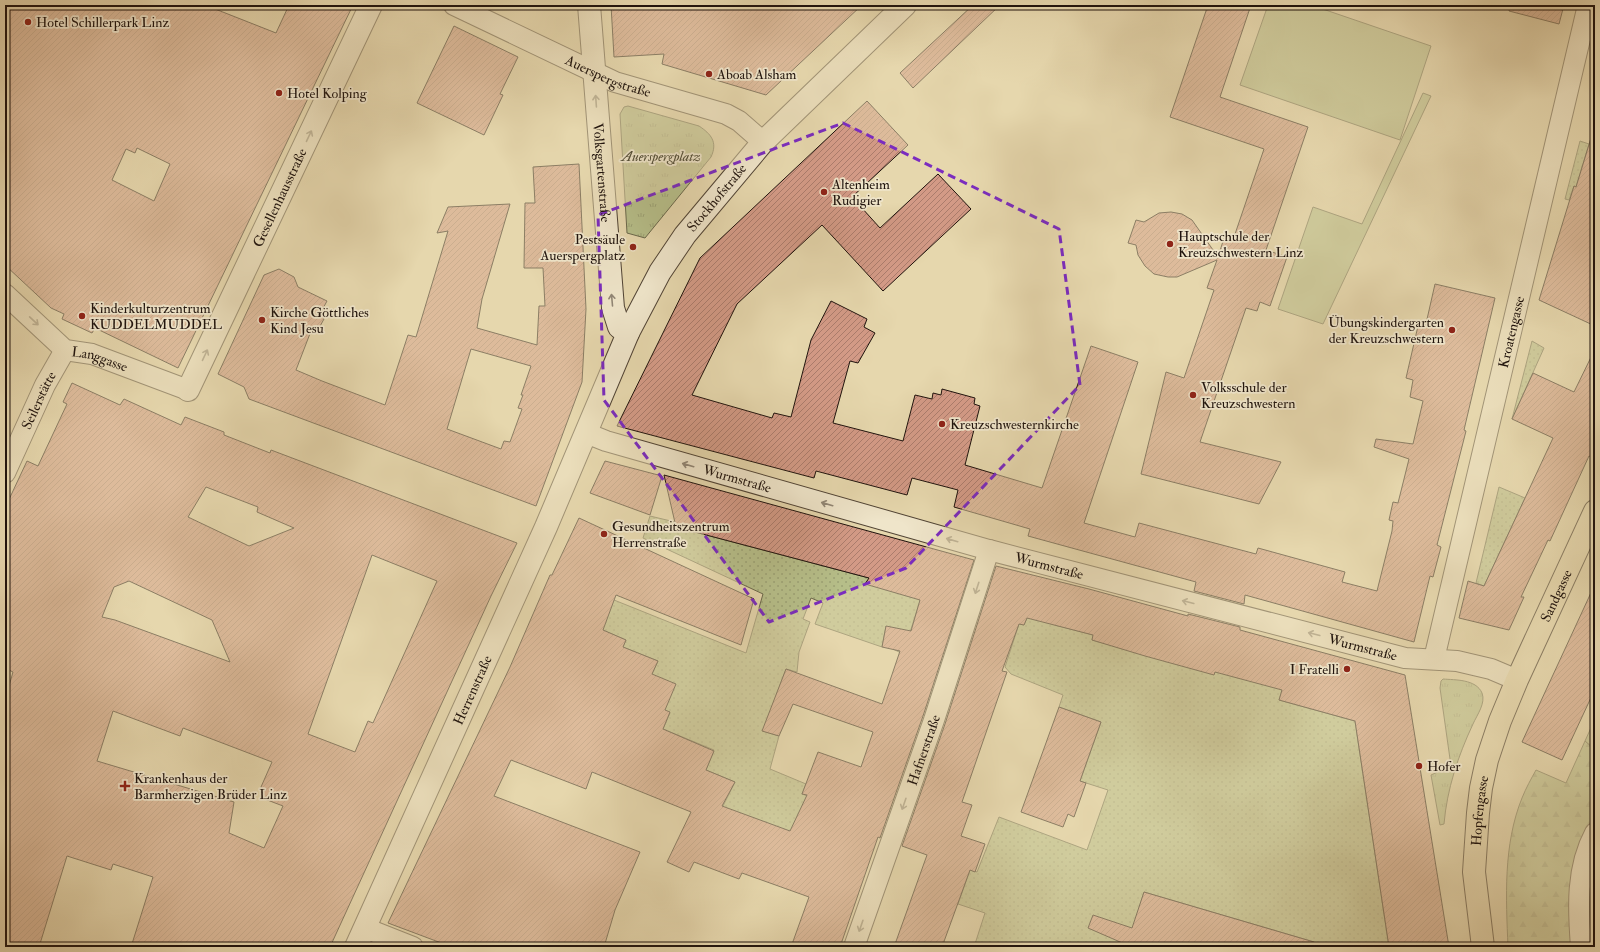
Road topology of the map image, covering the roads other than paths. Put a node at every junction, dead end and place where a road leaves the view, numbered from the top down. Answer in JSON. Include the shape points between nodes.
{"nodes":[{"id":1,"x":371,"y":5,"type":"edge"},
{"id":2,"x":454,"y":5,"type":"edge"},
{"id":3,"x":589,"y":5,"type":"edge"},
{"id":4,"x":905,"y":5,"type":"edge"},
{"id":5,"x":1588,"y":5,"type":"edge"},
{"id":6,"x":594,"y":72,"type":"junction"},
{"id":7,"x":763,"y":142,"type":"junction"},
{"id":8,"x":5,"y":294,"type":"edge"},
{"id":9,"x":628,"y":333,"type":"junction"},
{"id":10,"x":65,"y":350,"type":"junction"},
{"id":11,"x":188,"y":390,"type":"joint"},
{"id":12,"x":586,"y":433,"type":"junction"},
{"id":13,"x":10,"y":448,"type":"edge"},
{"id":14,"x":5,"y":473,"type":"edge"},
{"id":15,"x":1595,"y":511,"type":"edge"},
{"id":16,"x":989,"y":550,"type":"junction"},
{"id":17,"x":1434,"y":659,"type":"junction"},
{"id":18,"x":1518,"y":680,"type":"junction"},
{"id":19,"x":1595,"y":833,"type":"edge"},
{"id":20,"x":360,"y":937,"type":"edge"},
{"id":21,"x":412,"y":947,"type":"edge"},
{"id":22,"x":854,"y":947,"type":"edge"},
{"id":23,"x":1483,"y":947,"type":"edge"},
{"id":24,"x":1581,"y":947,"type":"edge"}],
"edges":[{"from":11,"to":1,"type":"street","name":"Gesellenhausstraße","one_way":true},
{"from":2,"to":6,"type":"street","name":"Auerspergstraße"},
{"from":3,"to":6,"type":"street","name":"Volksgartenstraße"},
{"from":4,"to":7,"type":"street","name":"Stockhofstraße"},
{"from":5,"to":17,"type":"street","name":"Kroatengasse"},
{"from":6,"to":7,"type":"street","name":"Auerspergstraße","via":[[615,82],[726,114],[740,121]]},
{"from":9,"to":6,"type":"street","name":"Volksgartenstraße","one_way":true,"via":[[619,327],[613,308]]},
{"from":7,"to":9,"type":"street","name":"Stockhofstraße","via":[[685,235],[660,272]]},
{"from":8,"to":10,"type":"street","name":"Langgasse","one_way":true},
{"from":9,"to":12,"type":"street","name":"Stockhofstraße"},
{"from":10,"to":11,"type":"street","name":"Langgasse","via":[[92,354]]},
{"from":10,"to":13,"type":"street","name":"Seilerstätte"},
{"from":16,"to":12,"type":"street","name":"Wurmstraße","one_way":true,"via":[[606,441]]},
{"from":12,"to":20,"type":"street","name":"Herrenstraße"},
{"from":13,"to":14,"type":"street","name":"Seilerstätte"},
{"from":15,"to":18,"type":"main road","name":"Sandgasse"},
{"from":17,"to":16,"type":"street","name":"Wurmstraße","one_way":true,"via":[[1405,658]]},
{"from":16,"to":22,"type":"street","name":"Hafnerstraße","one_way":true,"via":[[934,720]]},
{"from":17,"to":18,"type":"street","name":"Wurmstraße","via":[[1473,664]]},
{"from":18,"to":23,"type":"main road","name":"Hopfengasse","via":[[1500,721],[1481,788],[1474,872]]},
{"from":19,"to":24,"type":"street","via":[[1582,869],[1578,901]]},
{"from":20,"to":21,"type":"street"}]}
